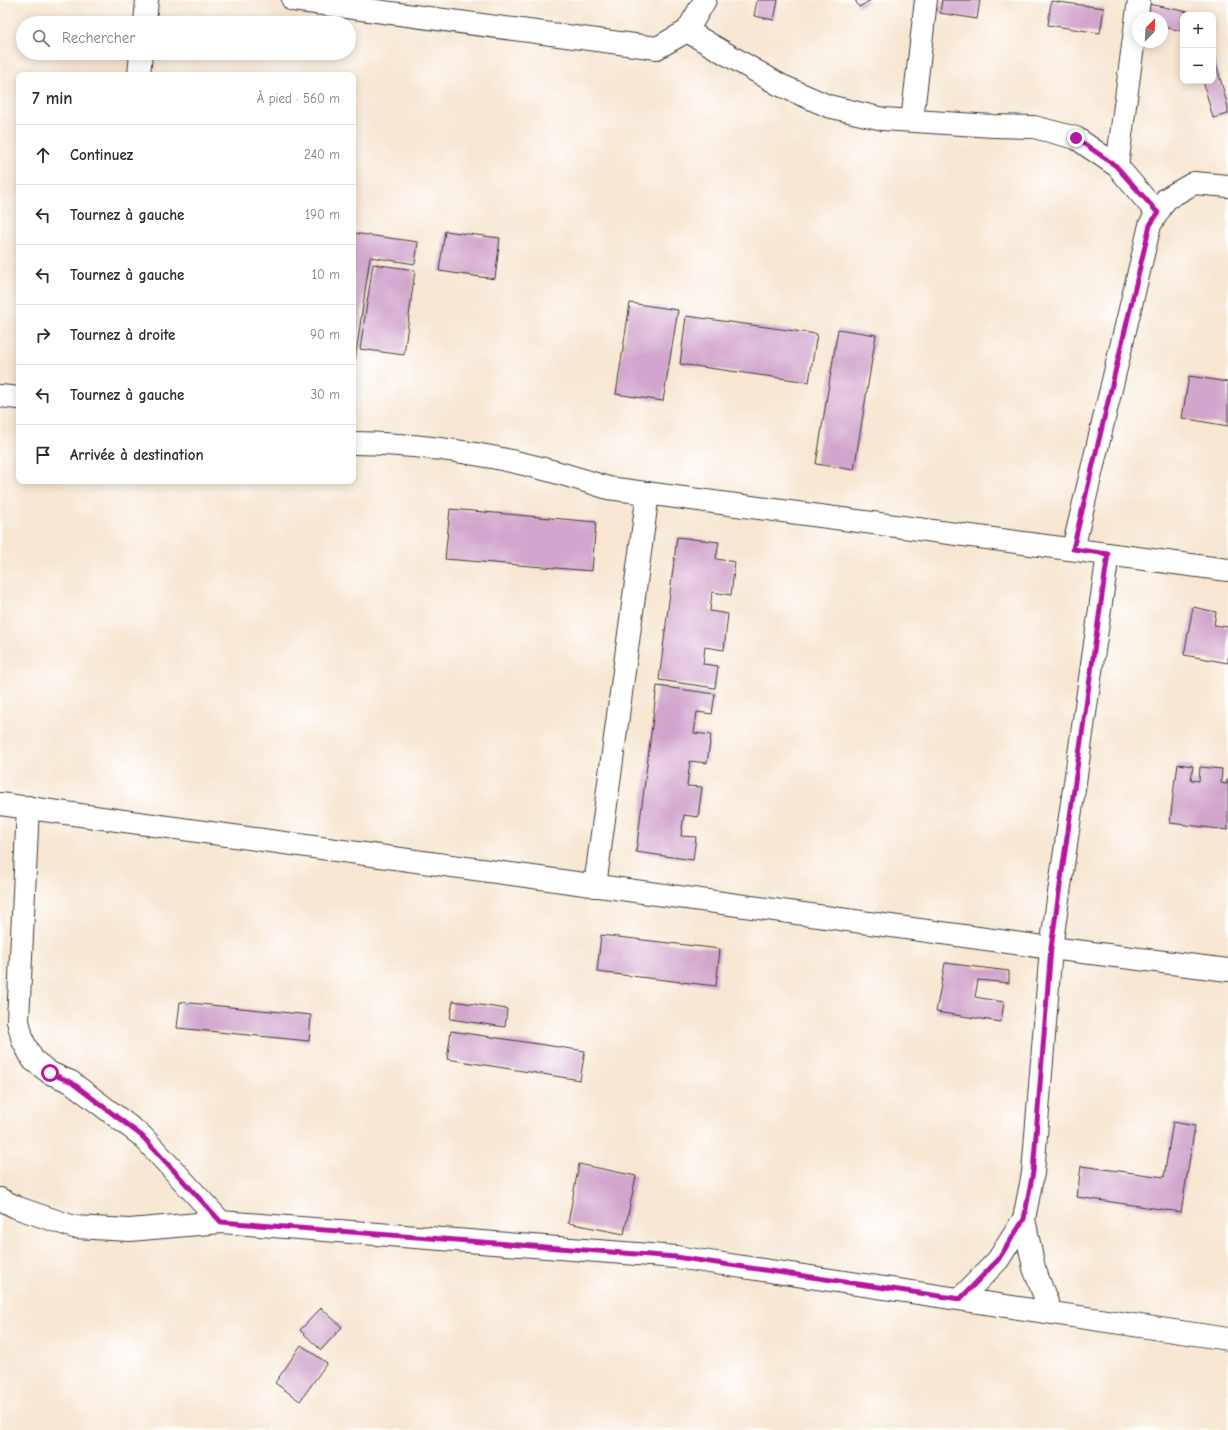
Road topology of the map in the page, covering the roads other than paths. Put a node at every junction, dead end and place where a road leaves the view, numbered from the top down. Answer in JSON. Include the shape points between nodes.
{"nodes":[{"id":1,"x":147,"y":0,"type":"edge"},
{"id":2,"x":293,"y":0,"type":"edge"},
{"id":3,"x":706,"y":0,"type":"edge"},
{"id":4,"x":926,"y":0,"type":"edge"},
{"id":5,"x":1139,"y":0,"type":"edge"},
{"id":6,"x":145,"y":16,"type":"edge"},
{"id":7,"x":687,"y":32,"type":"junction"},
{"id":8,"x":140,"y":60,"type":"edge"},
{"id":9,"x":138,"y":72,"type":"edge"},
{"id":10,"x":912,"y":121,"type":"junction"},
{"id":11,"x":1116,"y":166,"type":"junction"},
{"id":12,"x":1228,"y":186,"type":"edge"},
{"id":13,"x":1158,"y":213,"type":"junction"},
{"id":14,"x":0,"y":396,"type":"edge"},
{"id":15,"x":16,"y":398,"type":"edge"},
{"id":16,"x":356,"y":443,"type":"edge"},
{"id":17,"x":648,"y":493,"type":"junction"},
{"id":18,"x":1073,"y":549,"type":"junction"},
{"id":19,"x":1108,"y":554,"type":"junction"},
{"id":20,"x":1228,"y":570,"type":"edge"},
{"id":21,"x":0,"y":804,"type":"edge"},
{"id":22,"x":28,"y":807,"type":"junction"},
{"id":23,"x":595,"y":886,"type":"junction"},
{"id":24,"x":1051,"y":948,"type":"junction"},
{"id":25,"x":1228,"y":970,"type":"edge"},
{"id":26,"x":0,"y":1199,"type":"edge"},
{"id":27,"x":1024,"y":1219,"type":"junction"},
{"id":28,"x":221,"y":1222,"type":"junction"},
{"id":29,"x":960,"y":1299,"type":"junction"},
{"id":30,"x":1051,"y":1313,"type":"junction"},
{"id":31,"x":1228,"y":1339,"type":"edge"}],
"edges":[{"from":1,"to":6,"type":"street"},
{"from":2,"to":7,"type":"street","via":[[657,48]]},
{"from":3,"to":7,"type":"street"},
{"from":4,"to":10,"type":"street"},
{"from":5,"to":11,"type":"street"},
{"from":7,"to":10,"type":"street","via":[[780,85],[828,106],[883,119]]},
{"from":8,"to":9,"type":"street"},
{"from":10,"to":11,"type":"street","via":[[1034,127],[1076,138]]},
{"from":11,"to":13,"type":"street"},
{"from":12,"to":13,"type":"street","via":[[1194,183],[1166,199]]},
{"from":13,"to":18,"type":"street","via":[[1150,225]]},
{"from":14,"to":15,"type":"street"},
{"from":16,"to":17,"type":"street","via":[[449,450],[532,465],[608,488]]},
{"from":17,"to":18,"type":"street"},
{"from":17,"to":23,"type":"street"},
{"from":18,"to":19,"type":"street"},
{"from":19,"to":20,"type":"street"},
{"from":19,"to":24,"type":"street"},
{"from":21,"to":22,"type":"street"},
{"from":22,"to":23,"type":"street"},
{"from":22,"to":28,"type":"street","via":[[18,1021],[23,1041],[33,1060],[50,1073],[71,1082],[142,1136]]},
{"from":23,"to":24,"type":"street"},
{"from":24,"to":25,"type":"street"},
{"from":24,"to":27,"type":"street","via":[[1033,1172]]},
{"from":26,"to":28,"type":"street","via":[[18,1208],[74,1227],[130,1230]]},
{"from":27,"to":29,"type":"street","via":[[998,1260]]},
{"from":27,"to":30,"type":"street","via":[[1034,1268]]},
{"from":28,"to":29,"type":"street","via":[[676,1257]]},
{"from":29,"to":30,"type":"street"},
{"from":30,"to":31,"type":"street"}]}
